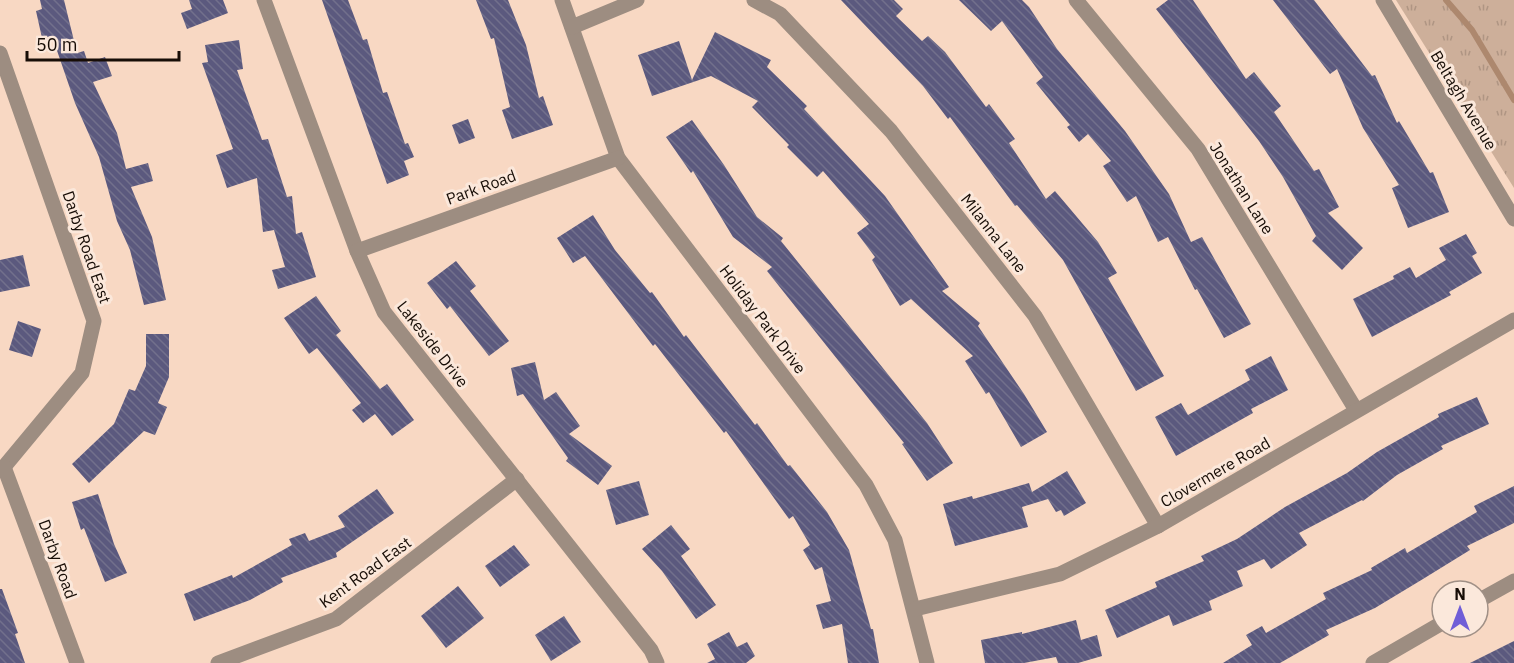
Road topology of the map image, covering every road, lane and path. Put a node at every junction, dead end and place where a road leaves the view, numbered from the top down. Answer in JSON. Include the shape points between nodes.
{"nodes":[{"id":1,"x":264,"y":0,"type":"edge"},
{"id":2,"x":562,"y":0,"type":"edge"},
{"id":3,"x":637,"y":0,"type":"edge"},
{"id":4,"x":754,"y":0,"type":"edge"},
{"id":5,"x":1076,"y":0,"type":"edge"},
{"id":6,"x":1383,"y":0,"type":"edge"},
{"id":7,"x":572,"y":27,"type":"junction"},
{"id":8,"x":0,"y":53,"type":"edge"},
{"id":9,"x":618,"y":158,"type":"junction"},
{"id":10,"x":1514,"y":219,"type":"edge"},
{"id":11,"x":357,"y":251,"type":"junction"},
{"id":12,"x":1514,"y":320,"type":"edge"},
{"id":13,"x":1356,"y":410,"type":"junction"},
{"id":14,"x":2,"y":466,"type":"edge"},
{"id":15,"x":517,"y":479,"type":"junction"},
{"id":16,"x":1158,"y":526,"type":"junction"},
{"id":17,"x":1514,"y":581,"type":"edge"},
{"id":18,"x":1490,"y":595,"type":"edge"},
{"id":19,"x":915,"y":609,"type":"junction"},
{"id":20,"x":1430,"y":629,"type":"edge"},
{"id":21,"x":77,"y":663,"type":"edge"},
{"id":22,"x":218,"y":663,"type":"edge"},
{"id":23,"x":657,"y":663,"type":"edge"},
{"id":24,"x":927,"y":663,"type":"edge"},
{"id":25,"x":1373,"y":663,"type":"edge"}],
"edges":[{"from":1,"to":11,"type":"street","name":"Lakeside Drive"},
{"from":2,"to":7,"type":"street","name":"Holiday Park Drive"},
{"from":3,"to":7,"type":"street"},
{"from":4,"to":16,"type":"street","name":"Milanna Lane","via":[[780,14],[891,131],[1035,316]]},
{"from":5,"to":13,"type":"street","name":"Jonathan Lane","via":[[1198,149]]},
{"from":6,"to":10,"type":"street","name":"Beltagh Avenue"},
{"from":7,"to":9,"type":"street","name":"Holiday Park Drive"},
{"from":8,"to":14,"type":"street","name":"Darby Road East","via":[[94,321],[82,373]]},
{"from":9,"to":11,"type":"street","name":"Park Road"},
{"from":9,"to":19,"type":"street","name":"Holiday Park Drive","via":[[866,485],[895,540]]},
{"from":11,"to":15,"type":"street","name":"Lakeside Drive","via":[[384,312]]},
{"from":12,"to":13,"type":"street","name":"Clovermere Road"},
{"from":13,"to":16,"type":"street","name":"Clovermere Road"},
{"from":14,"to":21,"type":"street","name":"Darby Road"},
{"from":15,"to":22,"type":"street","name":"Kent Road East","via":[[336,619]]},
{"from":15,"to":23,"type":"street","name":"Lakeside Drive","via":[[651,650]]},
{"from":16,"to":19,"type":"street","name":"Clovermere Road","via":[[1060,574]]},
{"from":17,"to":18,"type":"street"},
{"from":19,"to":24,"type":"street","name":"Holiday Park Drive"},
{"from":20,"to":25,"type":"street"}]}
